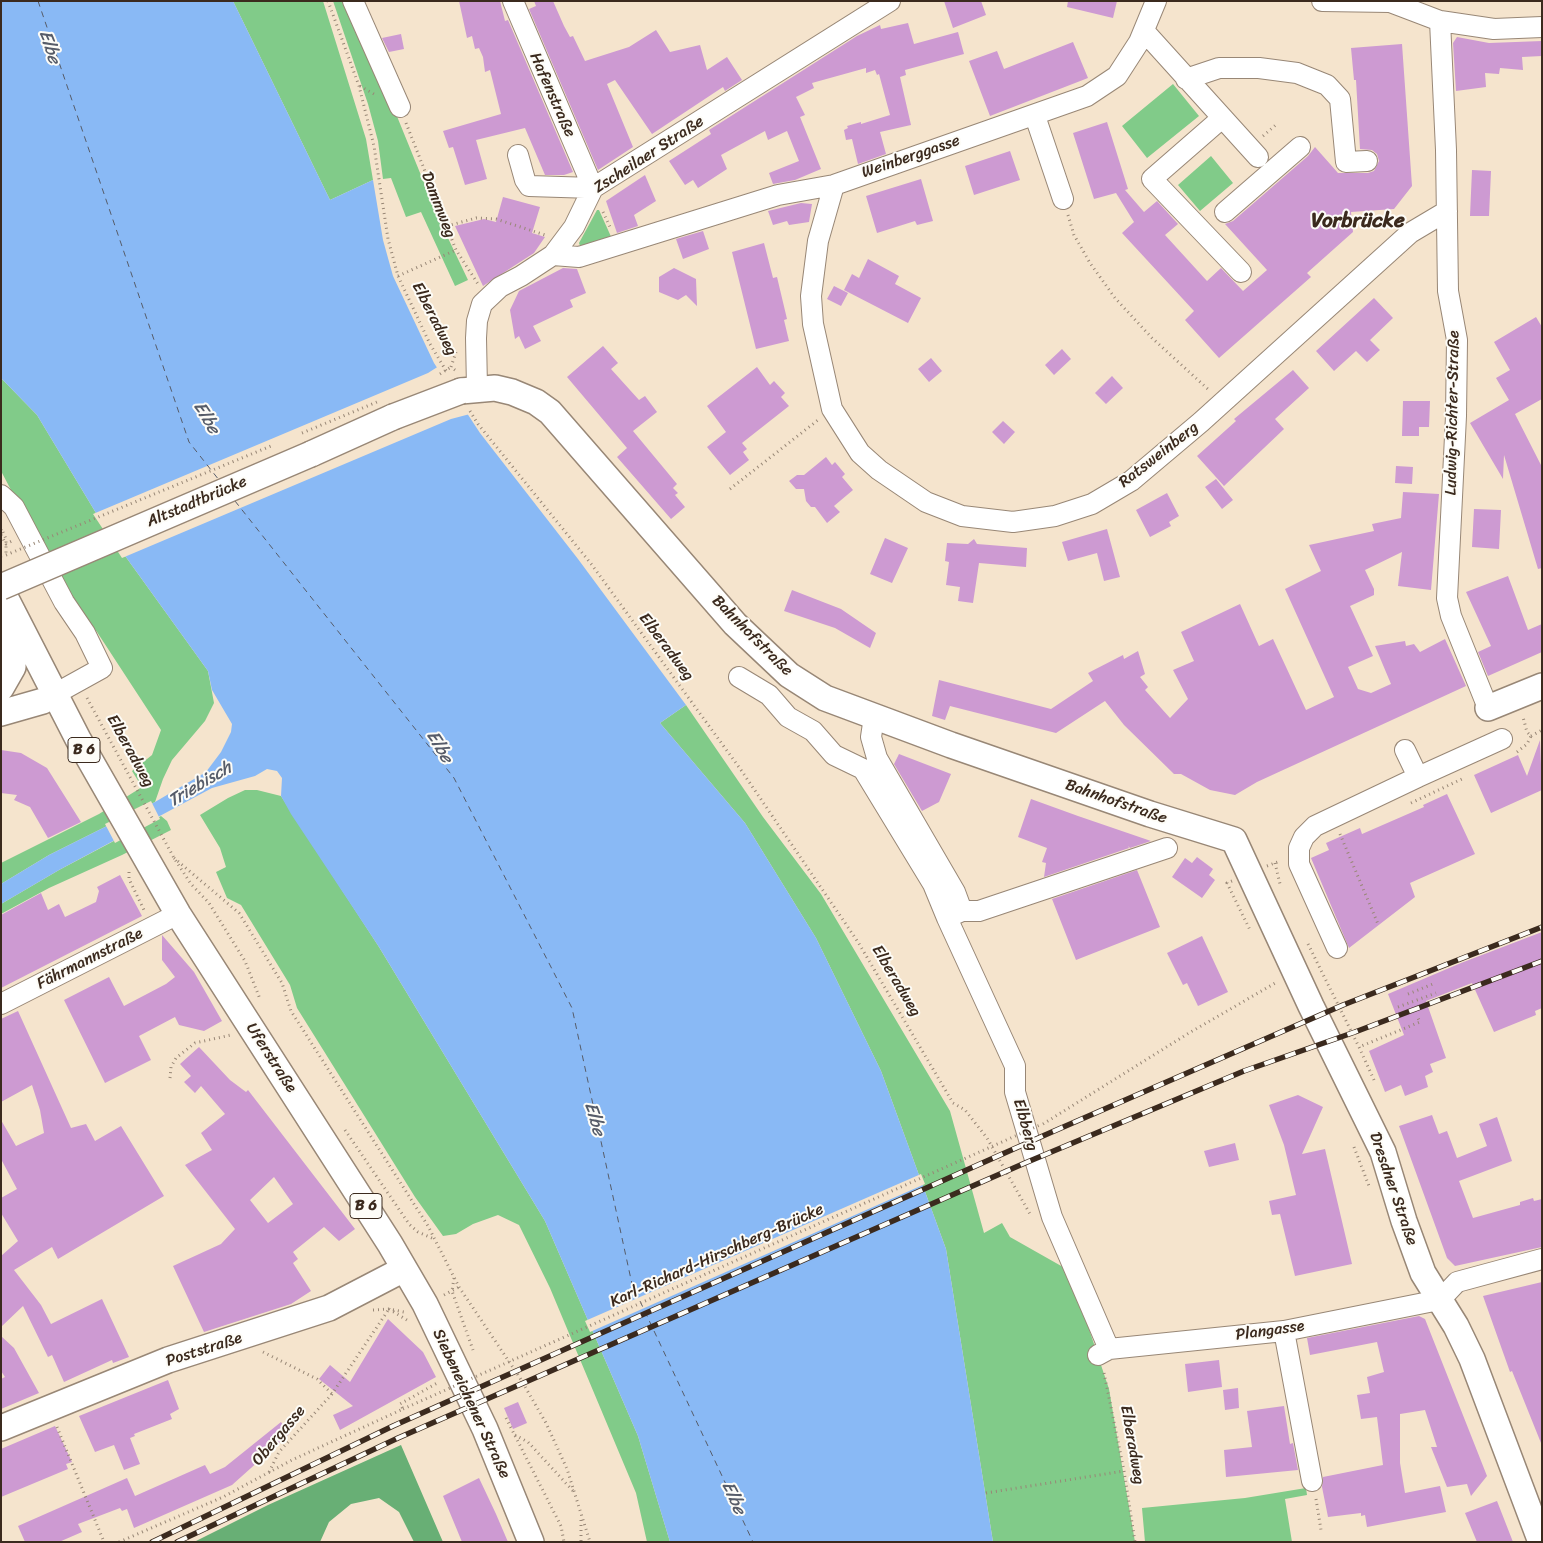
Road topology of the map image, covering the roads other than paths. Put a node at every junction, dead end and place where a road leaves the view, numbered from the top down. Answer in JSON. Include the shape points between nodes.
{"nodes":[{"id":1,"x":353,"y":1,"type":"edge"},
{"id":2,"x":513,"y":1,"type":"edge"},
{"id":3,"x":890,"y":1,"type":"edge"},
{"id":4,"x":1156,"y":1,"type":"edge"},
{"id":5,"x":1322,"y":1,"type":"edge"},
{"id":6,"x":1440,"y":21,"type":"junction"},
{"id":7,"x":1542,"y":27,"type":"edge"},
{"id":8,"x":1144,"y":31,"type":"junction"},
{"id":9,"x":1186,"y":79,"type":"junction"},
{"id":10,"x":400,"y":107,"type":"road end"},
{"id":11,"x":1035,"y":116,"type":"junction"},
{"id":12,"x":1222,"y":118,"type":"junction"},
{"id":13,"x":1300,"y":147,"type":"dead end"},
{"id":14,"x":518,"y":155,"type":"dead end"},
{"id":15,"x":1258,"y":157,"type":"dead end"},
{"id":16,"x":1367,"y":161,"type":"dead end"},
{"id":17,"x":834,"y":185,"type":"junction"},
{"id":18,"x":593,"y":188,"type":"junction"},
{"id":19,"x":1063,"y":199,"type":"road end"},
{"id":20,"x":1447,"y":211,"type":"junction"},
{"id":21,"x":1225,"y":212,"type":"dead end"},
{"id":22,"x":553,"y":255,"type":"junction"},
{"id":23,"x":1242,"y":272,"type":"dead end"},
{"id":24,"x":464,"y":391,"type":"junction"},
{"id":25,"x":387,"y":409,"type":"joint"},
{"id":26,"x":1,"y":495,"type":"edge"},
{"id":27,"x":1,"y":588,"type":"edge"},
{"id":28,"x":14,"y":612,"type":"junction"},
{"id":29,"x":739,"y":677,"type":"dead end"},
{"id":30,"x":1542,"y":686,"type":"edge"},
{"id":31,"x":1,"y":688,"type":"edge"},
{"id":32,"x":55,"y":694,"type":"junction"},
{"id":33,"x":1488,"y":708,"type":"joint"},
{"id":34,"x":1,"y":713,"type":"edge"},
{"id":35,"x":874,"y":717,"type":"junction"},
{"id":36,"x":1502,"y":739,"type":"dead end"},
{"id":37,"x":1404,"y":750,"type":"dead end"},
{"id":38,"x":1418,"y":777,"type":"junction"},
{"id":39,"x":1234,"y":840,"type":"joint"},
{"id":40,"x":1167,"y":848,"type":"dead end"},
{"id":41,"x":178,"y":914,"type":"junction"},
{"id":42,"x":954,"y":914,"type":"junction"},
{"id":43,"x":1337,"y":948,"type":"dead end"},
{"id":44,"x":1,"y":1004,"type":"edge"},
{"id":45,"x":1542,"y":1259,"type":"edge"},
{"id":46,"x":404,"y":1269,"type":"junction"},
{"id":47,"x":1440,"y":1300,"type":"junction"},
{"id":48,"x":1284,"y":1331,"type":"junction"},
{"id":49,"x":1104,"y":1352,"type":"joint"},
{"id":50,"x":1,"y":1428,"type":"edge"},
{"id":51,"x":1312,"y":1482,"type":"road end"},
{"id":52,"x":531,"y":1542,"type":"edge"},
{"id":53,"x":1541,"y":1542,"type":"edge"}],
"edges":[{"from":1,"to":10,"type":"street"},
{"from":2,"to":18,"type":"street","name":"Hafenstraße"},
{"from":3,"to":18,"type":"street","name":"Zscheilaer Straße"},
{"from":4,"to":8,"type":"street","name":"Weinberggasse"},
{"from":5,"to":6,"type":"street","via":[[1390,2]]},
{"from":6,"to":7,"type":"street","via":[[1494,29]]},
{"from":6,"to":20,"type":"street","name":"Ludwig-Richter-Straße"},
{"from":8,"to":9,"type":"street"},
{"from":8,"to":11,"type":"street","name":"Weinberggasse","via":[[1117,76],[1087,96]]},
{"from":9,"to":12,"type":"street"},
{"from":9,"to":16,"type":"street","via":[[1219,68],[1259,68],[1297,73],[1327,85],[1340,99],[1346,162]]},
{"from":11,"to":17,"type":"street","name":"Weinberggasse"},
{"from":11,"to":19,"type":"street"},
{"from":12,"to":15,"type":"street"},
{"from":12,"to":23,"type":"street","via":[[1152,180]]},
{"from":13,"to":21,"type":"street"},
{"from":14,"to":18,"type":"street","via":[[529,186]]},
{"from":17,"to":20,"type":"street","name":"Ratsweinberg","via":[[818,240],[811,296],[813,324],[832,409],[860,453],[926,502],[962,516],[1013,522],[1056,516],[1092,504],[1131,481],[1410,232]]},
{"from":17,"to":22,"type":"street","name":"Weinberggasse","via":[[778,195],[579,257]]},
{"from":18,"to":22,"type":"street","name":"Zscheilaer Straße","via":[[574,227]]},
{"from":20,"to":33,"type":"street","name":"Ludwig-Richter-Straße","via":[[1448,290],[1457,340],[1447,598],[1451,616]]},
{"from":22,"to":24,"type":"street","name":"Zscheilaer Straße","via":[[487,297],[482,304]]},
{"from":24,"to":25,"type":"main road","name":"Bahnhofstraße","bridge":true},
{"from":24,"to":35,"type":"main road","name":"Bahnhofstraße","via":[[495,388],[512,392],[550,412],[735,624],[789,675],[825,698]]},
{"from":25,"to":27,"type":"main road","name":"Altstadtbrücke","bridge":true},
{"from":26,"to":32,"type":"street","via":[[14,507],[102,668]]},
{"from":27,"to":28,"type":"main road","number":"B 6"},
{"from":28,"to":31,"type":"main road","via":[[14,656],[9,675]]},
{"from":28,"to":32,"type":"main road","number":"B 6"},
{"from":29,"to":42,"type":"street","via":[[770,695],[788,717],[813,731],[834,755],[863,769]]},
{"from":30,"to":33,"type":"main road"},
{"from":32,"to":34,"type":"main road","via":[[43,701]]},
{"from":32,"to":41,"type":"main road","name":"Uferstraße","number":"B 6","via":[[116,805],[134,855]]},
{"from":35,"to":39,"type":"main road","name":"Bahnhofstraße","via":[[1150,814]]},
{"from":35,"to":42,"type":"street","name":"Elbberg","via":[[871,738],[877,758],[954,892]]},
{"from":36,"to":38,"type":"street"},
{"from":37,"to":38,"type":"street"},
{"from":38,"to":43,"type":"street","via":[[1315,826],[1304,837],[1299,864]]},
{"from":39,"to":47,"type":"main road","name":"Dresdner Straße","via":[[1383,1152],[1416,1253]]},
{"from":40,"to":42,"type":"street","via":[[979,912]]},
{"from":41,"to":44,"type":"street","name":"Fährmannstraße"},
{"from":41,"to":46,"type":"main road","name":"Uferstraße","number":"B 6"},
{"from":42,"to":49,"type":"street","name":"Elbberg","via":[[1016,1066],[1016,1092],[1052,1217]]},
{"from":45,"to":47,"type":"street","via":[[1457,1282]]},
{"from":46,"to":50,"type":"main road","name":"Poststraße","via":[[329,1308],[168,1360]]},
{"from":46,"to":52,"type":"main road","name":"Siebeneichener Straße","number":"B 6","via":[[425,1304],[478,1414]]},
{"from":47,"to":48,"type":"street","name":"Plangasse"},
{"from":47,"to":53,"type":"main road","name":"Dresdner Straße","via":[[1472,1359]]},
{"from":48,"to":49,"type":"street","name":"Plangasse"},
{"from":48,"to":51,"type":"street"}]}
